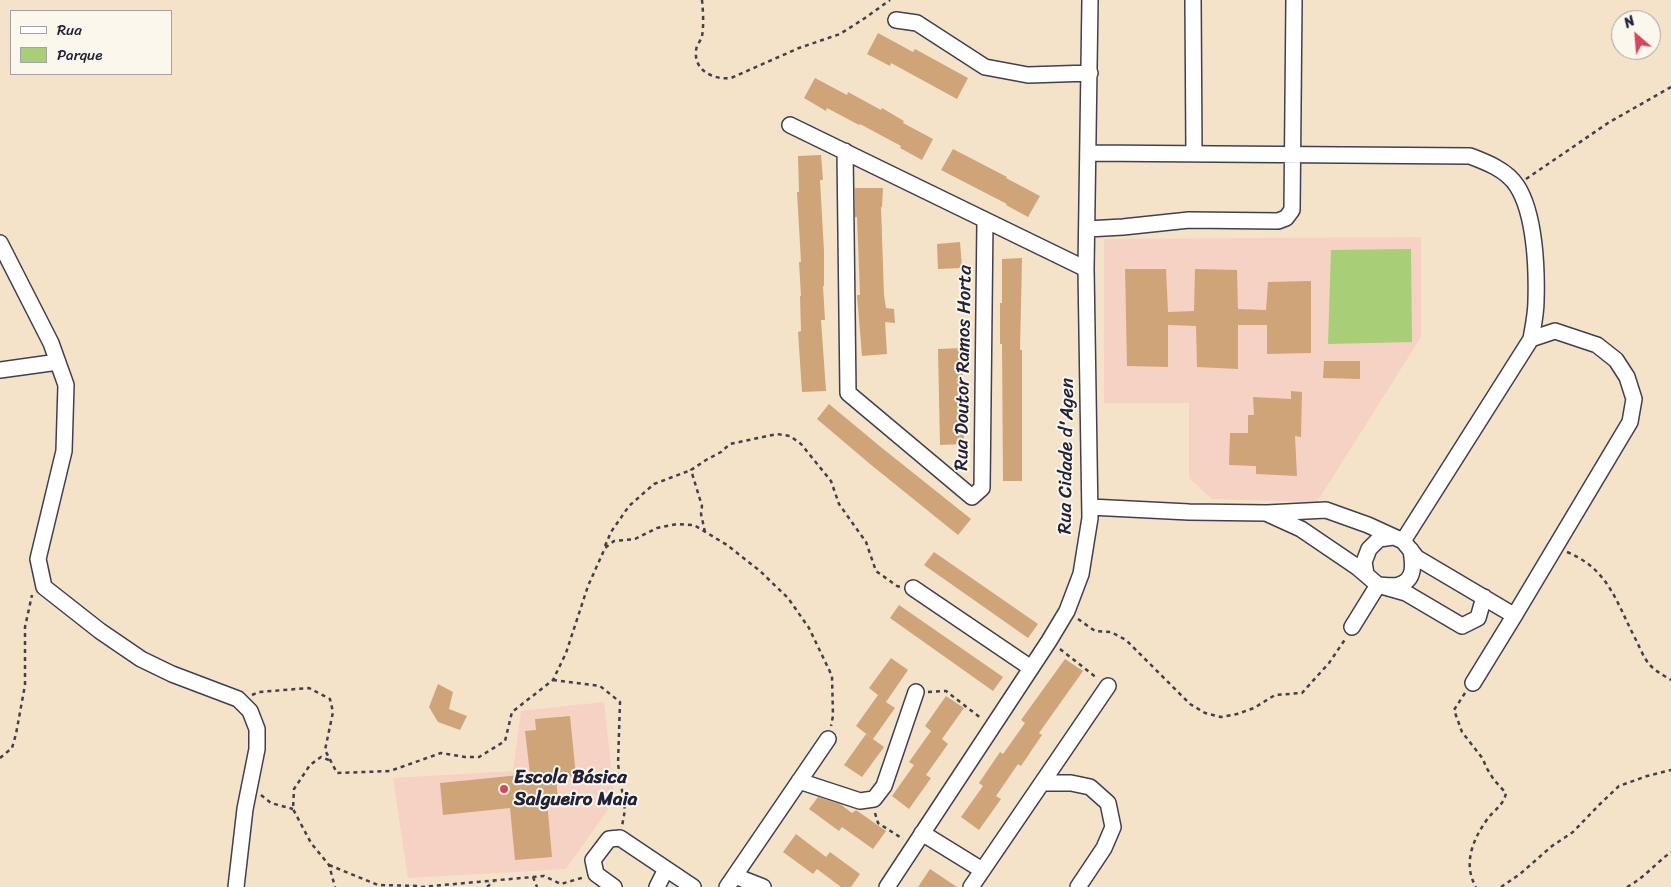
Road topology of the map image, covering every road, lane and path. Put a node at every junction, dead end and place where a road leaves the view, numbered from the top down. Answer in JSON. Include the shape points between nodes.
{"nodes":[{"id":1,"x":702,"y":0,"type":"edge"},
{"id":2,"x":890,"y":0,"type":"edge"},
{"id":3,"x":1090,"y":0,"type":"edge"},
{"id":4,"x":1193,"y":0,"type":"edge"},
{"id":5,"x":1294,"y":0,"type":"edge"},
{"id":6,"x":896,"y":20,"type":"dead end"},
{"id":7,"x":1090,"y":73,"type":"junction"},
{"id":8,"x":1671,"y":87,"type":"edge"},
{"id":9,"x":790,"y":125,"type":"dead end"},
{"id":10,"x":844,"y":151,"type":"junction"},
{"id":11,"x":1088,"y":152,"type":"junction"},
{"id":12,"x":1194,"y":153,"type":"junction"},
{"id":13,"x":1293,"y":154,"type":"junction"},
{"id":14,"x":1517,"y":185,"type":"junction"},
{"id":15,"x":985,"y":220,"type":"junction"},
{"id":16,"x":1087,"y":229,"type":"junction"},
{"id":17,"x":0,"y":244,"type":"edge"},
{"id":18,"x":1086,"y":269,"type":"junction"},
{"id":19,"x":1531,"y":339,"type":"junction"},
{"id":20,"x":58,"y":362,"type":"junction"},
{"id":21,"x":0,"y":370,"type":"edge"},
{"id":22,"x":691,"y":470,"type":"junction"},
{"id":23,"x":1090,"y":507,"type":"junction"},
{"id":24,"x":1267,"y":513,"type":"junction"},
{"id":25,"x":706,"y":532,"type":"junction"},
{"id":26,"x":1402,"y":542,"type":"junction"},
{"id":27,"x":1554,"y":547,"type":"junction"},
{"id":28,"x":605,"y":548,"type":"junction"},
{"id":29,"x":1366,"y":574,"type":"junction"},
{"id":30,"x":1378,"y":585,"type":"junction"},
{"id":31,"x":44,"y":586,"type":"junction"},
{"id":32,"x":913,"y":588,"type":"joint"},
{"id":33,"x":1484,"y":597,"type":"junction"},
{"id":34,"x":1067,"y":611,"type":"junction"},
{"id":35,"x":1516,"y":613,"type":"junction"},
{"id":36,"x":1352,"y":627,"type":"joint"},
{"id":37,"x":1049,"y":641,"type":"junction"},
{"id":38,"x":1031,"y":668,"type":"junction"},
{"id":39,"x":553,"y":680,"type":"junction"},
{"id":40,"x":1671,"y":680,"type":"edge"},
{"id":41,"x":1473,"y":683,"type":"joint"},
{"id":42,"x":1108,"y":686,"type":"joint"},
{"id":43,"x":916,"y":692,"type":"joint"},
{"id":44,"x":238,"y":699,"type":"junction"},
{"id":45,"x":992,"y":727,"type":"junction"},
{"id":46,"x":828,"y":739,"type":"joint"},
{"id":47,"x":1,"y":756,"type":"edge"},
{"id":48,"x":330,"y":760,"type":"junction"},
{"id":49,"x":1671,"y":770,"type":"edge"},
{"id":50,"x":251,"y":779,"type":"junction"},
{"id":51,"x":799,"y":781,"type":"junction"},
{"id":52,"x":1042,"y":783,"type":"junction"},
{"id":53,"x":870,"y":800,"type":"junction"},
{"id":54,"x":293,"y":809,"type":"junction"},
{"id":55,"x":620,"y":838,"type":"junction"},
{"id":56,"x":918,"y":839,"type":"junction"},
{"id":57,"x":1671,"y":852,"type":"edge"},
{"id":58,"x":329,"y":865,"type":"junction"},
{"id":59,"x":666,"y":869,"type":"junction"},
{"id":60,"x":982,"y":870,"type":"junction"},
{"id":61,"x":596,"y":874,"type":"junction"},
{"id":62,"x":533,"y":877,"type":"junction"},
{"id":63,"x":494,"y":881,"type":"junction"},
{"id":64,"x":731,"y":882,"type":"edge"},
{"id":65,"x":427,"y":886,"type":"edge"},
{"id":66,"x":236,"y":887,"type":"edge"},
{"id":67,"x":335,"y":887,"type":"edge"},
{"id":68,"x":421,"y":887,"type":"edge"},
{"id":69,"x":487,"y":887,"type":"edge"},
{"id":70,"x":537,"y":887,"type":"edge"},
{"id":71,"x":614,"y":887,"type":"edge"},
{"id":72,"x":657,"y":887,"type":"edge"},
{"id":73,"x":693,"y":887,"type":"edge"},
{"id":74,"x":762,"y":887,"type":"edge"},
{"id":75,"x":887,"y":887,"type":"edge"},
{"id":76,"x":971,"y":887,"type":"edge"},
{"id":77,"x":1078,"y":887,"type":"edge"},
{"id":78,"x":1476,"y":887,"type":"edge"},
{"id":79,"x":1501,"y":887,"type":"edge"},
{"id":80,"x":1627,"y":887,"type":"edge"}],
"edges":[{"from":1,"to":2,"type":"path","via":[[702,37],[696,48],[698,63],[703,70],[720,79],[731,78],[840,34]]},
{"from":3,"to":7,"type":"street","name":"Rua Cidade d'Agen"},
{"from":4,"to":12,"type":"street"},
{"from":5,"to":13,"type":"street"},
{"from":6,"to":7,"type":"street","via":[[917,23],[986,67],[1028,75]]},
{"from":7,"to":11,"type":"street","name":"Rua Cidade d'Agen"},
{"from":8,"to":14,"type":"path","via":[[1608,123]]},
{"from":9,"to":10,"type":"street"},
{"from":10,"to":15,"type":"street"},
{"from":10,"to":15,"type":"street","name":"Rua Doutor Ramos Horta","via":[[848,393],[972,498],[982,488]]},
{"from":11,"to":12,"type":"street"},
{"from":11,"to":16,"type":"street","name":"Rua Cidade d'Agen"},
{"from":12,"to":13,"type":"street"},
{"from":13,"to":14,"type":"street","via":[[1470,156],[1491,164]]},
{"from":13,"to":16,"type":"street","via":[[1292,210],[1286,218],[1278,221],[1189,220]]},
{"from":14,"to":19,"type":"street","via":[[1530,214],[1534,252],[1536,303]]},
{"from":15,"to":18,"type":"street"},
{"from":16,"to":18,"type":"street","name":"Rua Cidade d'Agen"},
{"from":17,"to":20,"type":"street"},
{"from":18,"to":23,"type":"street","name":"Rua Cidade d'Agen"},
{"from":19,"to":26,"type":"street"},
{"from":19,"to":27,"type":"street","via":[[1555,331],[1597,345],[1616,360],[1627,377],[1634,399],[1630,422]]},
{"from":20,"to":21,"type":"street"},
{"from":20,"to":31,"type":"street","via":[[66,385],[64,451],[38,559]]},
{"from":22,"to":25,"type":"path"},
{"from":22,"to":28,"type":"path","via":[[654,484],[629,506],[611,532]]},
{"from":22,"to":32,"type":"path","via":[[730,444],[777,434],[790,436],[801,444],[831,481],[839,504],[866,542],[876,571],[897,586]]},
{"from":23,"to":24,"type":"street"},
{"from":23,"to":34,"type":"street","name":"Rua Cidade d'Agen","via":[[1081,574]]},
{"from":24,"to":26,"type":"street","via":[[1326,510]]},
{"from":24,"to":29,"type":"street","via":[[1301,529]]},
{"from":25,"to":28,"type":"path","via":[[694,525],[677,524],[657,528],[634,539],[614,541]]},
{"from":25,"to":46,"type":"path","via":[[760,571],[788,598],[809,628],[832,676],[833,716]]},
{"from":26,"to":29,"type":"street","via":[[1379,539],[1369,549],[1364,562]]},
{"from":26,"to":30,"type":"street","via":[[1413,569],[1409,579],[1399,585]]},
{"from":26,"to":33,"type":"street","via":[[1417,558]]},
{"from":27,"to":35,"type":"street"},
{"from":27,"to":40,"type":"path","via":[[1580,557],[1605,580],[1649,663]]},
{"from":28,"to":39,"type":"path"},
{"from":29,"to":30,"type":"street"},
{"from":30,"to":33,"type":"street","via":[[1406,593],[1462,626],[1478,618]]},
{"from":30,"to":36,"type":"street"},
{"from":31,"to":44,"type":"street","via":[[140,659]]},
{"from":31,"to":47,"type":"path","via":[[33,592],[25,627],[25,685],[16,734],[12,748]]},
{"from":32,"to":38,"type":"street"},
{"from":33,"to":35,"type":"street","via":[[1510,613]]},
{"from":34,"to":36,"type":"path","via":[[1095,631],[1111,632],[1126,640],[1190,704],[1205,714],[1221,717],[1254,708],[1275,695],[1302,693],[1328,663]]},
{"from":34,"to":37,"type":"street","name":"Rua Cidade d'Agen"},
{"from":35,"to":41,"type":"street"},
{"from":37,"to":38,"type":"street","name":"Rua Cidade d'Agen"},
{"from":37,"to":42,"type":"path"},
{"from":38,"to":45,"type":"street","name":"Rua Cidade d'Agen"},
{"from":39,"to":48,"type":"path","via":[[512,712],[505,741],[479,757],[440,753],[390,771],[337,773]]},
{"from":39,"to":55,"type":"path","via":[[600,686],[620,702],[618,764],[625,810]]},
{"from":41,"to":78,"type":"path","via":[[1454,710],[1462,732],[1506,793],[1474,842],[1469,870]]},
{"from":42,"to":52,"type":"street"},
{"from":43,"to":45,"type":"path","via":[[946,691]]},
{"from":43,"to":53,"type":"street","via":[[884,786]]},
{"from":44,"to":48,"type":"path","via":[[259,692],[309,688],[330,699],[333,712],[326,750]]},
{"from":44,"to":50,"type":"street","via":[[250,711],[257,729],[258,749]]},
{"from":45,"to":56,"type":"street","name":"Rua Cidade d'Agen"},
{"from":46,"to":51,"type":"street"},
{"from":48,"to":54,"type":"path","via":[[321,757],[310,765],[294,789]]},
{"from":49,"to":79,"type":"path","via":[[1619,786],[1573,832]]},
{"from":50,"to":54,"type":"path","via":[[256,791],[271,802]]},
{"from":50,"to":66,"type":"street"},
{"from":51,"to":53,"type":"street","via":[[860,801]]},
{"from":51,"to":64,"type":"street"},
{"from":52,"to":60,"type":"street"},
{"from":52,"to":77,"type":"street","via":[[1090,787],[1108,803],[1113,827],[1104,848]]},
{"from":53,"to":56,"type":"path","via":[[878,823]]},
{"from":54,"to":58,"type":"path","via":[[311,843]]},
{"from":55,"to":59,"type":"street"},
{"from":55,"to":61,"type":"street","via":[[609,839],[593,860]]},
{"from":56,"to":60,"type":"street"},
{"from":56,"to":75,"type":"street","name":"Rua Cidade d'Agen"},
{"from":57,"to":80,"type":"path","via":[[1640,880]]},
{"from":58,"to":65,"type":"path","via":[[378,885]]},
{"from":58,"to":67,"type":"path"},
{"from":59,"to":72,"type":"street"},
{"from":59,"to":73,"type":"street"},
{"from":60,"to":76,"type":"street"},
{"from":61,"to":62,"type":"path","via":[[561,884],[544,876]]},
{"from":61,"to":71,"type":"street"},
{"from":62,"to":63,"type":"path"},
{"from":62,"to":70,"type":"path"},
{"from":63,"to":65,"type":"path"},
{"from":63,"to":69,"type":"path"},
{"from":64,"to":74,"type":"street"},
{"from":65,"to":68,"type":"path"}]}
